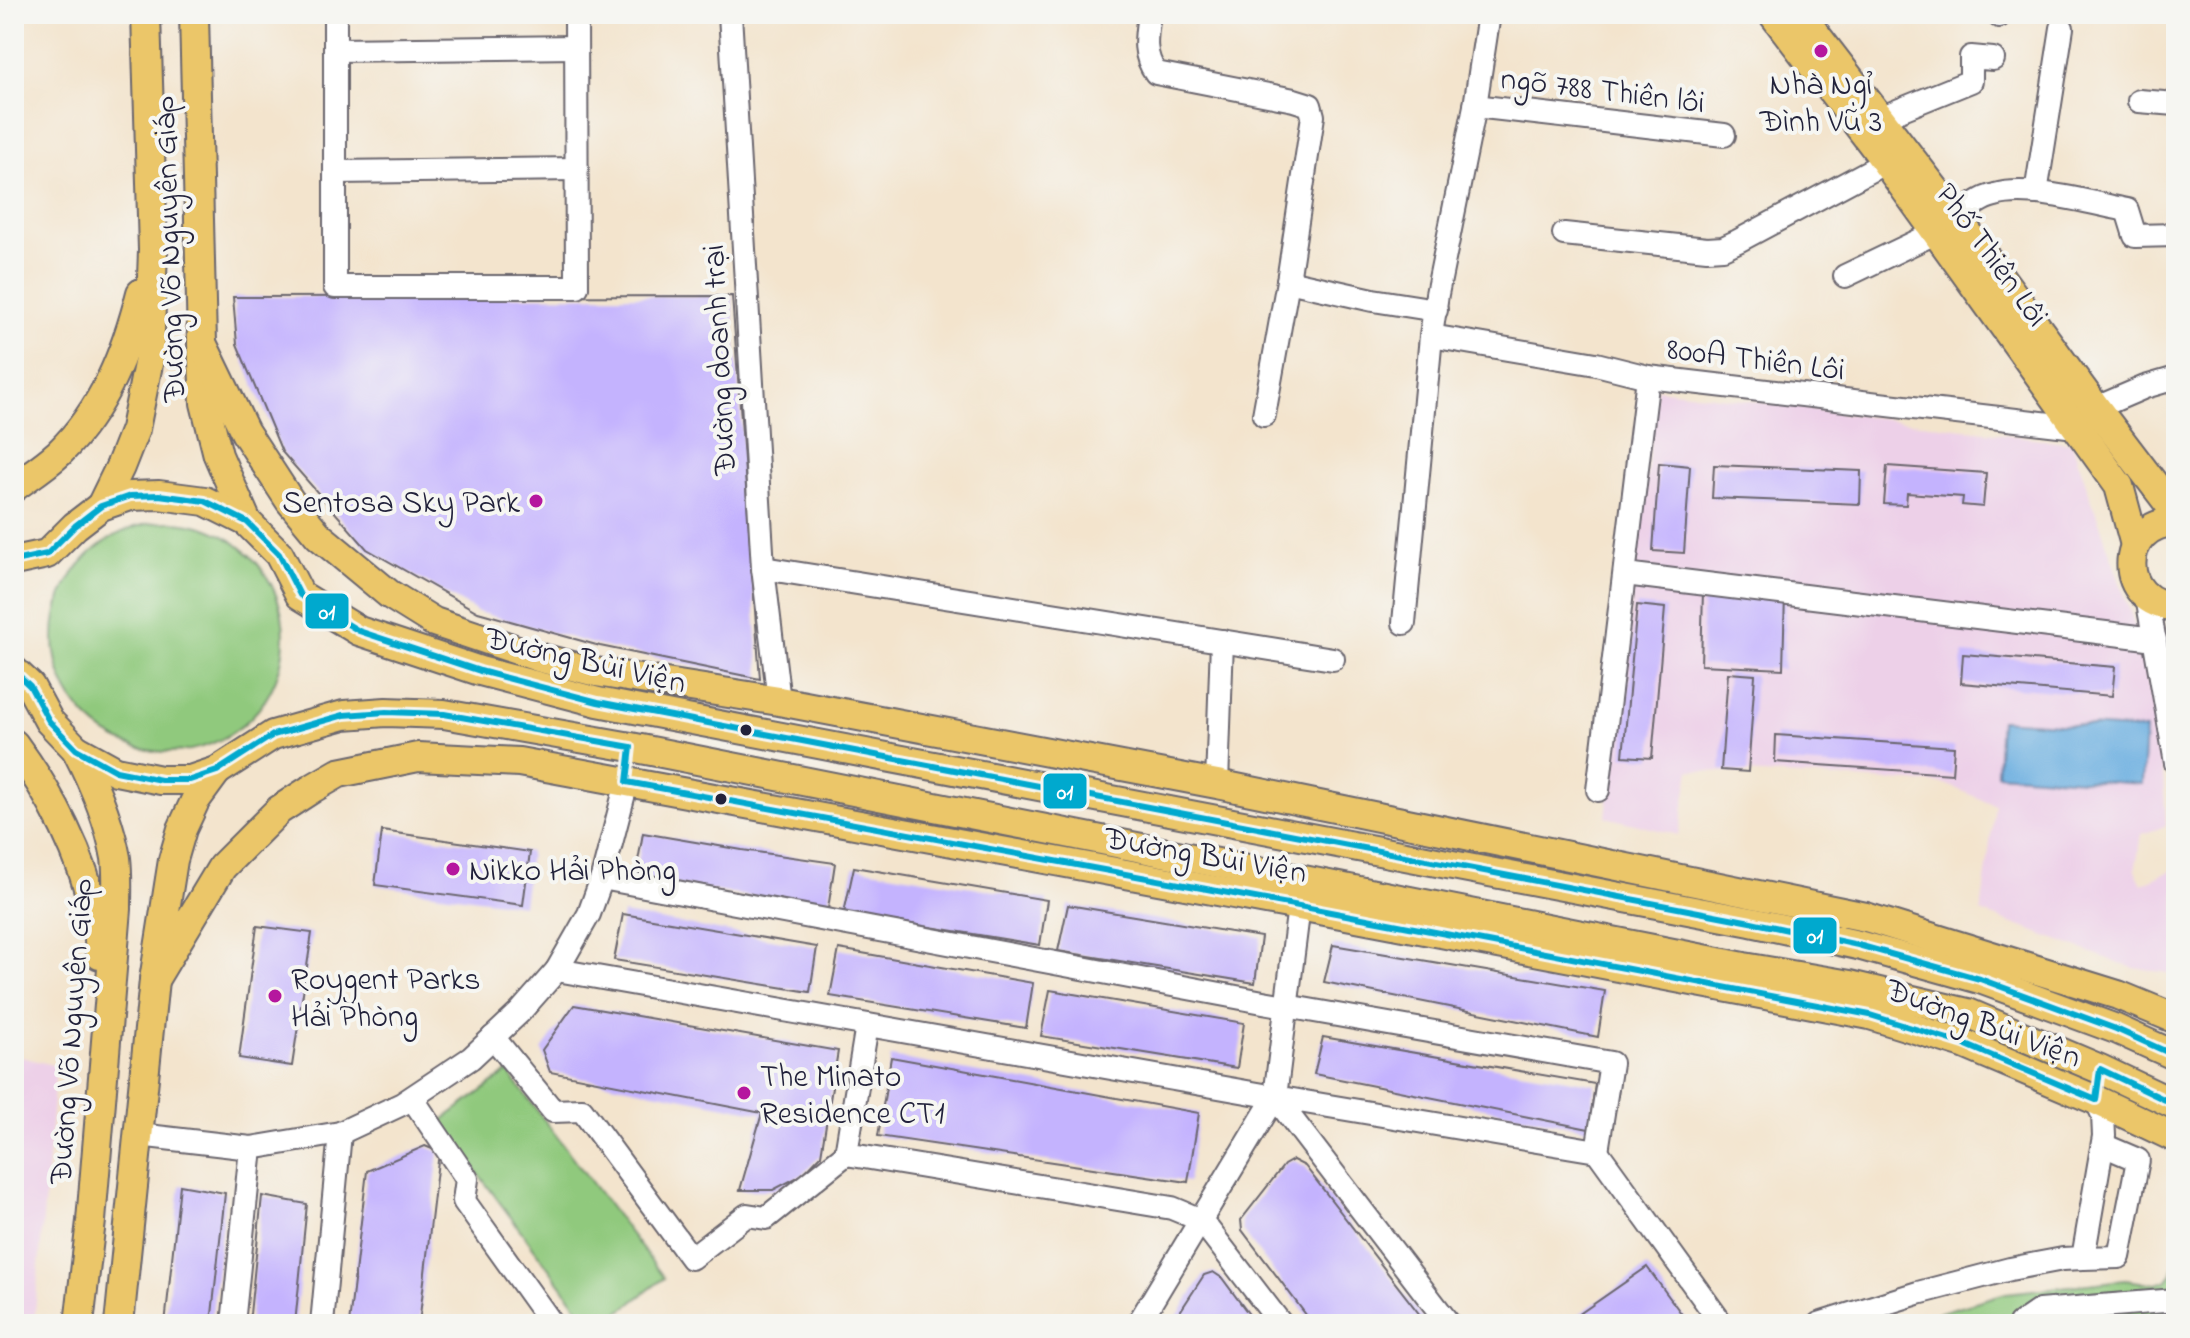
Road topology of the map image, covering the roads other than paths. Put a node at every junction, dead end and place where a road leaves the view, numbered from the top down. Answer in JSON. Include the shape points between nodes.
{"nodes":[{"id":1,"x":146,"y":14,"type":"edge"},
{"id":2,"x":194,"y":14,"type":"edge"},
{"id":3,"x":335,"y":14,"type":"edge"},
{"id":4,"x":576,"y":14,"type":"edge"},
{"id":5,"x":730,"y":14,"type":"edge"},
{"id":6,"x":1149,"y":14,"type":"edge"},
{"id":7,"x":1489,"y":14,"type":"edge"},
{"id":8,"x":1773,"y":14,"type":"edge"},
{"id":9,"x":1800,"y":14,"type":"edge"},
{"id":10,"x":2062,"y":28,"type":"dead end"},
{"id":11,"x":576,"y":47,"type":"junction"},
{"id":12,"x":335,"y":50,"type":"junction"},
{"id":13,"x":1993,"y":59,"type":"dead end"},
{"id":14,"x":2139,"y":101,"type":"dead end"},
{"id":15,"x":2176,"y":104,"type":"edge"},
{"id":16,"x":1475,"y":106,"type":"junction"},
{"id":17,"x":1880,"y":118,"type":"junction"},
{"id":18,"x":1724,"y":135,"type":"dead end"},
{"id":19,"x":1886,"y":162,"type":"junction"},
{"id":20,"x":577,"y":169,"type":"junction"},
{"id":21,"x":335,"y":172,"type":"junction"},
{"id":22,"x":2036,"y":193,"type":"junction"},
{"id":23,"x":1946,"y":225,"type":"junction"},
{"id":24,"x":1564,"y":234,"type":"dead end"},
{"id":25,"x":2176,"y":235,"type":"edge"},
{"id":26,"x":153,"y":250,"type":"junction"},
{"id":27,"x":1845,"y":276,"type":"dead end"},
{"id":28,"x":1288,"y":281,"type":"junction"},
{"id":29,"x":1436,"y":310,"type":"junction"},
{"id":30,"x":1431,"y":336,"type":"junction"},
{"id":31,"x":202,"y":343,"type":"junction"},
{"id":32,"x":1648,"y":377,"type":"junction"},
{"id":33,"x":2176,"y":378,"type":"edge"},
{"id":34,"x":1264,"y":415,"type":"dead end"},
{"id":35,"x":2086,"y":418,"type":"junction"},
{"id":36,"x":14,"y":487,"type":"edge"},
{"id":37,"x":101,"y":506,"type":"junction"},
{"id":38,"x":2176,"y":513,"type":"edge"},
{"id":39,"x":247,"y":522,"type":"junction"},
{"id":40,"x":2176,"y":522,"type":"edge"},
{"id":41,"x":2135,"y":545,"type":"junction"},
{"id":42,"x":14,"y":561,"type":"edge"},
{"id":43,"x":763,"y":568,"type":"junction"},
{"id":44,"x":1625,"y":574,"type":"junction"},
{"id":45,"x":2147,"y":597,"type":"junction"},
{"id":46,"x":2176,"y":606,"type":"edge"},
{"id":47,"x":1404,"y":623,"type":"dead end"},
{"id":48,"x":2155,"y":639,"type":"junction"},
{"id":49,"x":1222,"y":641,"type":"junction"},
{"id":50,"x":1333,"y":659,"type":"dead end"},
{"id":51,"x":596,"y":672,"type":"junction"},
{"id":52,"x":22,"y":678,"type":"edge"},
{"id":53,"x":779,"y":701,"type":"junction"},
{"id":54,"x":598,"y":702,"type":"junction"},
{"id":55,"x":14,"y":744,"type":"edge"},
{"id":56,"x":631,"y":747,"type":"junction"},
{"id":57,"x":76,"y":749,"type":"junction"},
{"id":58,"x":2176,"y":763,"type":"edge"},
{"id":59,"x":217,"y":771,"type":"junction"},
{"id":60,"x":627,"y":782,"type":"junction"},
{"id":61,"x":1217,"y":784,"type":"junction"},
{"id":62,"x":1598,"y":790,"type":"dead end"},
{"id":63,"x":602,"y":878,"type":"junction"},
{"id":64,"x":1301,"y":893,"type":"junction"},
{"id":65,"x":1751,"y":922,"type":"junction"},
{"id":66,"x":1744,"y":967,"type":"junction"},
{"id":67,"x":557,"y":970,"type":"junction"},
{"id":68,"x":154,"y":980,"type":"junction"},
{"id":69,"x":1288,"y":1007,"type":"junction"},
{"id":70,"x":2176,"y":1019,"type":"edge"},
{"id":71,"x":867,"y":1025,"type":"junction"},
{"id":72,"x":493,"y":1037,"type":"junction"},
{"id":73,"x":106,"y":1040,"type":"junction"},
{"id":74,"x":2176,"y":1056,"type":"edge"},
{"id":75,"x":2100,"y":1069,"type":"junction"},
{"id":76,"x":1275,"y":1097,"type":"junction"},
{"id":77,"x":412,"y":1098,"type":"junction"},
{"id":78,"x":2096,"y":1100,"type":"junction"},
{"id":79,"x":2176,"y":1105,"type":"edge"},
{"id":80,"x":340,"y":1133,"type":"junction"},
{"id":81,"x":139,"y":1135,"type":"junction"},
{"id":82,"x":2176,"y":1138,"type":"edge"},
{"id":83,"x":2103,"y":1145,"type":"junction"},
{"id":84,"x":251,"y":1148,"type":"junction"},
{"id":85,"x":1597,"y":1151,"type":"junction"},
{"id":86,"x":846,"y":1154,"type":"junction"},
{"id":87,"x":1201,"y":1220,"type":"junction"},
{"id":88,"x":2083,"y":1258,"type":"junction"},
{"id":89,"x":2176,"y":1300,"type":"edge"},
{"id":90,"x":79,"y":1324,"type":"edge"},
{"id":91,"x":119,"y":1324,"type":"edge"},
{"id":92,"x":233,"y":1324,"type":"edge"},
{"id":93,"x":322,"y":1324,"type":"edge"},
{"id":94,"x":552,"y":1324,"type":"edge"},
{"id":95,"x":1138,"y":1324,"type":"edge"},
{"id":96,"x":1281,"y":1324,"type":"edge"},
{"id":97,"x":1449,"y":1324,"type":"edge"},
{"id":98,"x":1722,"y":1324,"type":"edge"},
{"id":99,"x":1819,"y":1324,"type":"edge"},
{"id":100,"x":2020,"y":1324,"type":"edge"}],
"edges":[{"from":1,"to":26,"type":"main road","name":"Đường Võ Nguyên Giáp"},
{"from":2,"to":31,"type":"main road","name":"Đường Võ Nguyên Giáp"},
{"from":3,"to":12,"type":"street"},
{"from":4,"to":11,"type":"street"},
{"from":5,"to":43,"type":"street","name":"Đường doanh trại"},
{"from":6,"to":28,"type":"street","via":[[1145,45],[1156,73],[1310,105],[1313,116]]},
{"from":7,"to":16,"type":"street","name":"ngõ 788 Thiên lôi"},
{"from":8,"to":19,"type":"main road","name":"Phố Thiên Lôi"},
{"from":9,"to":17,"type":"main road","name":"Phố Thiên Lôi"},
{"from":10,"to":22,"type":"street"},
{"from":11,"to":12,"type":"street"},
{"from":11,"to":20,"type":"street"},
{"from":12,"to":21,"type":"street"},
{"from":13,"to":17,"type":"street","via":[[1971,57],[1971,81]]},
{"from":14,"to":15,"type":"street"},
{"from":16,"to":18,"type":"street","name":"ngõ 788 Thiên lôi"},
{"from":16,"to":29,"type":"street","name":"ngõ 788 Thiên lôi"},
{"from":17,"to":23,"type":"main road","name":"Phố Thiên Lôi"},
{"from":19,"to":23,"type":"main road","name":"Phố Thiên Lôi"},
{"from":19,"to":24,"type":"street","via":[[1723,248]]},
{"from":20,"to":21,"type":"street"},
{"from":20,"to":21,"type":"street","via":[[577,287],[335,287]]},
{"from":22,"to":23,"type":"street","via":[[1992,195]]},
{"from":22,"to":25,"type":"street","via":[[2127,210],[2135,236]]},
{"from":23,"to":27,"type":"street"},
{"from":23,"to":35,"type":"main road","name":"Phố Thiên Lôi"},
{"from":26,"to":36,"type":"main road","via":[[136,315],[102,399],[60,452]]},
{"from":26,"to":37,"type":"main road","name":"Đường Võ Nguyên Giáp","via":[[149,359],[135,429]]},
{"from":28,"to":29,"type":"street"},
{"from":28,"to":34,"type":"street"},
{"from":29,"to":30,"type":"street","name":"ngõ 788 Thiên lôi"},
{"from":30,"to":32,"type":"street","name":"800A Thiên Lôi"},
{"from":30,"to":47,"type":"street","name":"ngõ 788 Thiên lôi"},
{"from":31,"to":39,"type":"main road","name":"Đường Võ Nguyên Giáp","via":[[205,403],[218,455]]},
{"from":31,"to":51,"type":"main road","name":"Đường Bùi Viện","via":[[267,468],[319,536],[352,565],[434,622]]},
{"from":32,"to":35,"type":"street","name":"800A Thiên Lôi"},
{"from":32,"to":44,"type":"street"},
{"from":33,"to":35,"type":"street","via":[[2145,387]]},
{"from":35,"to":38,"type":"main road","name":"Phố Thiên Lôi"},
{"from":35,"to":41,"type":"main road","name":"Phố Thiên Lôi","via":[[2119,486]]},
{"from":37,"to":39,"type":"main road","via":[[130,496],[159,495],[205,501]]},
{"from":37,"to":42,"type":"main road","via":[[47,554]]},
{"from":39,"to":54,"type":"main road","name":"Đường Bùi Viện","via":[[279,554],[300,595],[359,631]]},
{"from":40,"to":41,"type":"main road","via":[[2147,530]]},
{"from":41,"to":45,"type":"main road","name":"Phố Thiên Lôi","via":[[2131,573]]},
{"from":43,"to":49,"type":"street"},
{"from":43,"to":53,"type":"street","name":"Đường doanh trại"},
{"from":44,"to":48,"type":"street"},
{"from":44,"to":62,"type":"street"},
{"from":45,"to":46,"type":"main road"},
{"from":45,"to":48,"type":"street"},
{"from":48,"to":58,"type":"street"},
{"from":49,"to":50,"type":"street"},
{"from":49,"to":61,"type":"street"},
{"from":51,"to":53,"type":"main road","name":"Đường Bùi Viện"},
{"from":51,"to":54,"type":"main road"},
{"from":52,"to":57,"type":"main road","via":[[49,721]]},
{"from":53,"to":61,"type":"main road","name":"Đường Bùi Viện"},
{"from":54,"to":65,"type":"main road","name":"Đường Bùi Viện"},
{"from":55,"to":73,"type":"main road","via":[[37,775],[85,876],[97,920]]},
{"from":56,"to":59,"type":"main road","name":"Đường Bùi Viện","via":[[444,714],[386,712],[344,715],[273,735]]},
{"from":56,"to":60,"type":"main road"},
{"from":56,"to":64,"type":"main road","name":"Đường Bùi Viện"},
{"from":57,"to":59,"type":"main road","via":[[116,771],[161,780],[190,780]]},
{"from":57,"to":73,"type":"main road","name":"Đường Võ Nguyên Giáp","via":[[97,790],[116,859]]},
{"from":59,"to":68,"type":"main road","via":[[182,829]]},
{"from":60,"to":63,"type":"street"},
{"from":60,"to":64,"type":"main road","name":"Đường Bùi Viện"},
{"from":60,"to":68,"type":"main road","name":"Đường Bùi Viện","via":[[519,762],[418,757],[339,773],[279,810],[222,867]]},
{"from":61,"to":70,"type":"main road","name":"Đường Bùi Viện","via":[[1866,917],[2118,995]]},
{"from":63,"to":67,"type":"street","via":[[589,914]]},
{"from":63,"to":69,"type":"street"},
{"from":64,"to":66,"type":"main road","name":"Đường Bùi Viện"},
{"from":64,"to":69,"type":"street"},
{"from":64,"to":78,"type":"main road","name":"Đường Bùi Viện","via":[[1870,1015],[1964,1044]]},
{"from":65,"to":66,"type":"main road"},
{"from":65,"to":74,"type":"main road","name":"Đường Bùi Viện","via":[[1980,979]]},
{"from":66,"to":75,"type":"main road","name":"Đường Bùi Viện","via":[[1968,1013]]},
{"from":67,"to":71,"type":"street"},
{"from":67,"to":72,"type":"street"},
{"from":68,"to":81,"type":"main road"},
{"from":69,"to":76,"type":"street"},
{"from":69,"to":85,"type":"street","via":[[1611,1063]]},
{"from":71,"to":76,"type":"street"},
{"from":71,"to":86,"type":"street"},
{"from":72,"to":77,"type":"street"},
{"from":72,"to":86,"type":"street","via":[[553,1111],[582,1110],[691,1258],[747,1215],[766,1218]]},
{"from":73,"to":90,"type":"main road","name":"Đường Võ Nguyên Giáp"},
{"from":75,"to":78,"type":"main road"},
{"from":75,"to":79,"type":"main road","name":"Đường Bùi Viện"},
{"from":76,"to":85,"type":"street"},
{"from":76,"to":87,"type":"street"},
{"from":76,"to":97,"type":"street"},
{"from":77,"to":80,"type":"street"},
{"from":77,"to":94,"type":"street","via":[[467,1179],[464,1201]]},
{"from":78,"to":82,"type":"main road","name":"Đường Bùi Viện"},
{"from":78,"to":83,"type":"street","via":[[2103,1115]]},
{"from":80,"to":84,"type":"street"},
{"from":80,"to":93,"type":"street"},
{"from":81,"to":84,"type":"street"},
{"from":81,"to":91,"type":"main road"},
{"from":83,"to":88,"type":"street"},
{"from":83,"to":88,"type":"street","via":[[2138,1160],[2119,1257]]},
{"from":84,"to":92,"type":"street"},
{"from":85,"to":98,"type":"street"},
{"from":86,"to":87,"type":"street","via":[[1172,1208]]},
{"from":87,"to":95,"type":"street"},
{"from":87,"to":96,"type":"street"},
{"from":88,"to":99,"type":"street","via":[[1995,1273]]},
{"from":89,"to":100,"type":"street","via":[[2039,1311]]}]}
